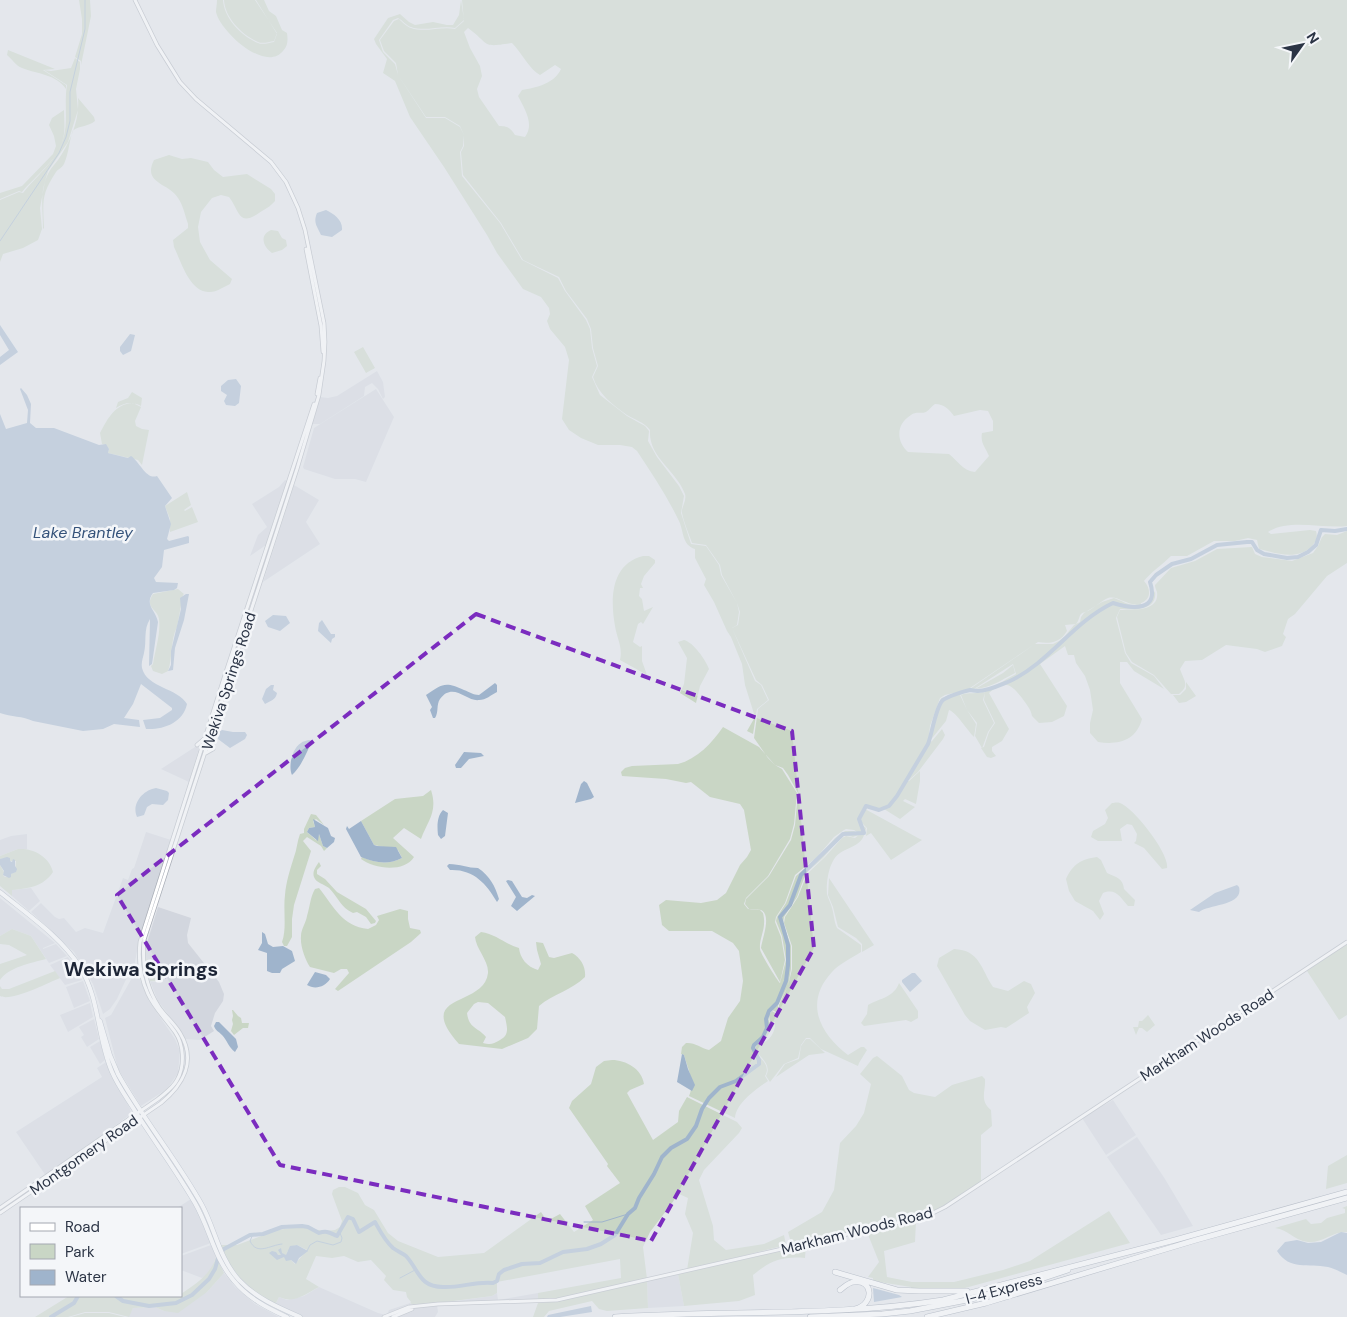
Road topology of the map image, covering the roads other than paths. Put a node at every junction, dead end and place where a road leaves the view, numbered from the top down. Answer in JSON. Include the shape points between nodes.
{"nodes":[{"id":1,"x":135,"y":0,"type":"edge"},
{"id":2,"x":301,"y":219,"type":"junction"},
{"id":3,"x":299,"y":476,"type":"dead end"},
{"id":4,"x":294,"y":478,"type":"junction"},
{"id":5,"x":284,"y":504,"type":"junction"},
{"id":6,"x":276,"y":528,"type":"junction"},
{"id":7,"x":206,"y":736,"type":"junction"},
{"id":8,"x":197,"y":745,"type":"dead end"},
{"id":9,"x":213,"y":749,"type":"dead end"},
{"id":10,"x":205,"y":754,"type":"junction"},
{"id":11,"x":192,"y":777,"type":"junction"},
{"id":12,"x":190,"y":799,"type":"junction"},
{"id":13,"x":0,"y":892,"type":"edge"},
{"id":14,"x":1347,"y":942,"type":"edge"},
{"id":15,"x":98,"y":1017,"type":"junction"},
{"id":16,"x":112,"y":1073,"type":"junction"},
{"id":17,"x":120,"y":1078,"type":"junction"},
{"id":18,"x":142,"y":1112,"type":"junction"},
{"id":19,"x":138,"y":1115,"type":"junction"},
{"id":20,"x":1347,"y":1192,"type":"edge"},
{"id":21,"x":1347,"y":1198,"type":"edge"},
{"id":22,"x":0,"y":1208,"type":"edge"},
{"id":23,"x":0,"y":1213,"type":"edge"},
{"id":24,"x":217,"y":1249,"type":"junction"},
{"id":25,"x":222,"y":1259,"type":"junction"},
{"id":26,"x":1077,"y":1265,"type":"junction"},
{"id":27,"x":835,"y":1272,"type":"dead end"},
{"id":28,"x":1006,"y":1284,"type":"junction"},
{"id":29,"x":840,"y":1290,"type":"dead end"},
{"id":30,"x":412,"y":1308,"type":"junction"},
{"id":31,"x":830,"y":1312,"type":"junction"},
{"id":32,"x":287,"y":1317,"type":"edge"},
{"id":33,"x":300,"y":1317,"type":"edge"},
{"id":34,"x":384,"y":1317,"type":"edge"},
{"id":35,"x":393,"y":1317,"type":"edge"},
{"id":36,"x":615,"y":1317,"type":"edge"},
{"id":37,"x":810,"y":1317,"type":"edge"},
{"id":38,"x":927,"y":1317,"type":"edge"}],
"edges":[{"from":1,"to":2,"type":"main road","name":"Wekiva Springs Road","via":[[157,46],[180,82],[271,162],[290,190]]},
{"from":2,"to":4,"type":"main road","name":"Wekiva Springs Road","via":[[324,323],[325,352],[319,395]]},
{"from":2,"to":5,"type":"main road","name":"Wekiva Springs Road","via":[[320,326],[322,365],[316,398]]},
{"from":3,"to":4,"type":"main road"},
{"from":4,"to":5,"type":"main road","name":"Wekiva Springs Road"},
{"from":5,"to":6,"type":"main road","name":"Wekiva Springs Road"},
{"from":6,"to":7,"type":"main road","name":"Wekiva Springs Road"},
{"from":6,"to":10,"type":"main road","name":"Wekiva Springs Road"},
{"from":7,"to":8,"type":"main road"},
{"from":7,"to":11,"type":"main road","name":"Wekiva Springs Road"},
{"from":9,"to":10,"type":"main road"},
{"from":10,"to":12,"type":"main road","name":"Wekiva Springs Road"},
{"from":11,"to":12,"type":"main road"},
{"from":11,"to":18,"type":"main road","name":"Wekiva Springs Road","via":[[139,951],[140,970],[148,994],[176,1033],[183,1057],[177,1081]]},
{"from":12,"to":18,"type":"main road","name":"Wekiva Springs Road","via":[[143,950],[148,984],[158,1006],[180,1033],[187,1064],[184,1077],[173,1093]]},
{"from":13,"to":15,"type":"main road","via":[[74,958],[91,990]]},
{"from":14,"to":30,"type":"main road","name":"Markham Woods Road","via":[[927,1216],[557,1300]]},
{"from":15,"to":16,"type":"main road"},
{"from":15,"to":17,"type":"main road"},
{"from":16,"to":17,"type":"main road"},
{"from":16,"to":19,"type":"main road"},
{"from":17,"to":18,"type":"main road"},
{"from":18,"to":19,"type":"main road","name":"Montgomery Road"},
{"from":18,"to":24,"type":"main road","via":[[201,1204]]},
{"from":19,"to":22,"type":"main road","name":"Montgomery Road"},
{"from":19,"to":23,"type":"main road","name":"Montgomery Road"},
{"from":19,"to":24,"type":"main road","via":[[196,1204]]},
{"from":20,"to":26,"type":"highway"},
{"from":21,"to":38,"type":"highway","via":[[994,1301]]},
{"from":24,"to":25,"type":"main road"},
{"from":25,"to":32,"type":"main road","via":[[233,1280],[249,1296]]},
{"from":25,"to":33,"type":"main road","via":[[231,1272],[259,1297]]},
{"from":26,"to":28,"type":"highway"},
{"from":26,"to":37,"type":"highway","name":"I-4 Express","via":[[1063,1273],[937,1306],[882,1314]]},
{"from":27,"to":28,"type":"highway","via":[[888,1288],[911,1291],[959,1292]]},
{"from":28,"to":31,"type":"highway","via":[[885,1310]]},
{"from":29,"to":31,"type":"highway","via":[[850,1283],[860,1282],[868,1288],[869,1297],[861,1307]]},
{"from":30,"to":34,"type":"main road","name":"Markham Woods Road"},
{"from":30,"to":35,"type":"main road","name":"Markham Woods Road"},
{"from":31,"to":36,"type":"highway"}]}
